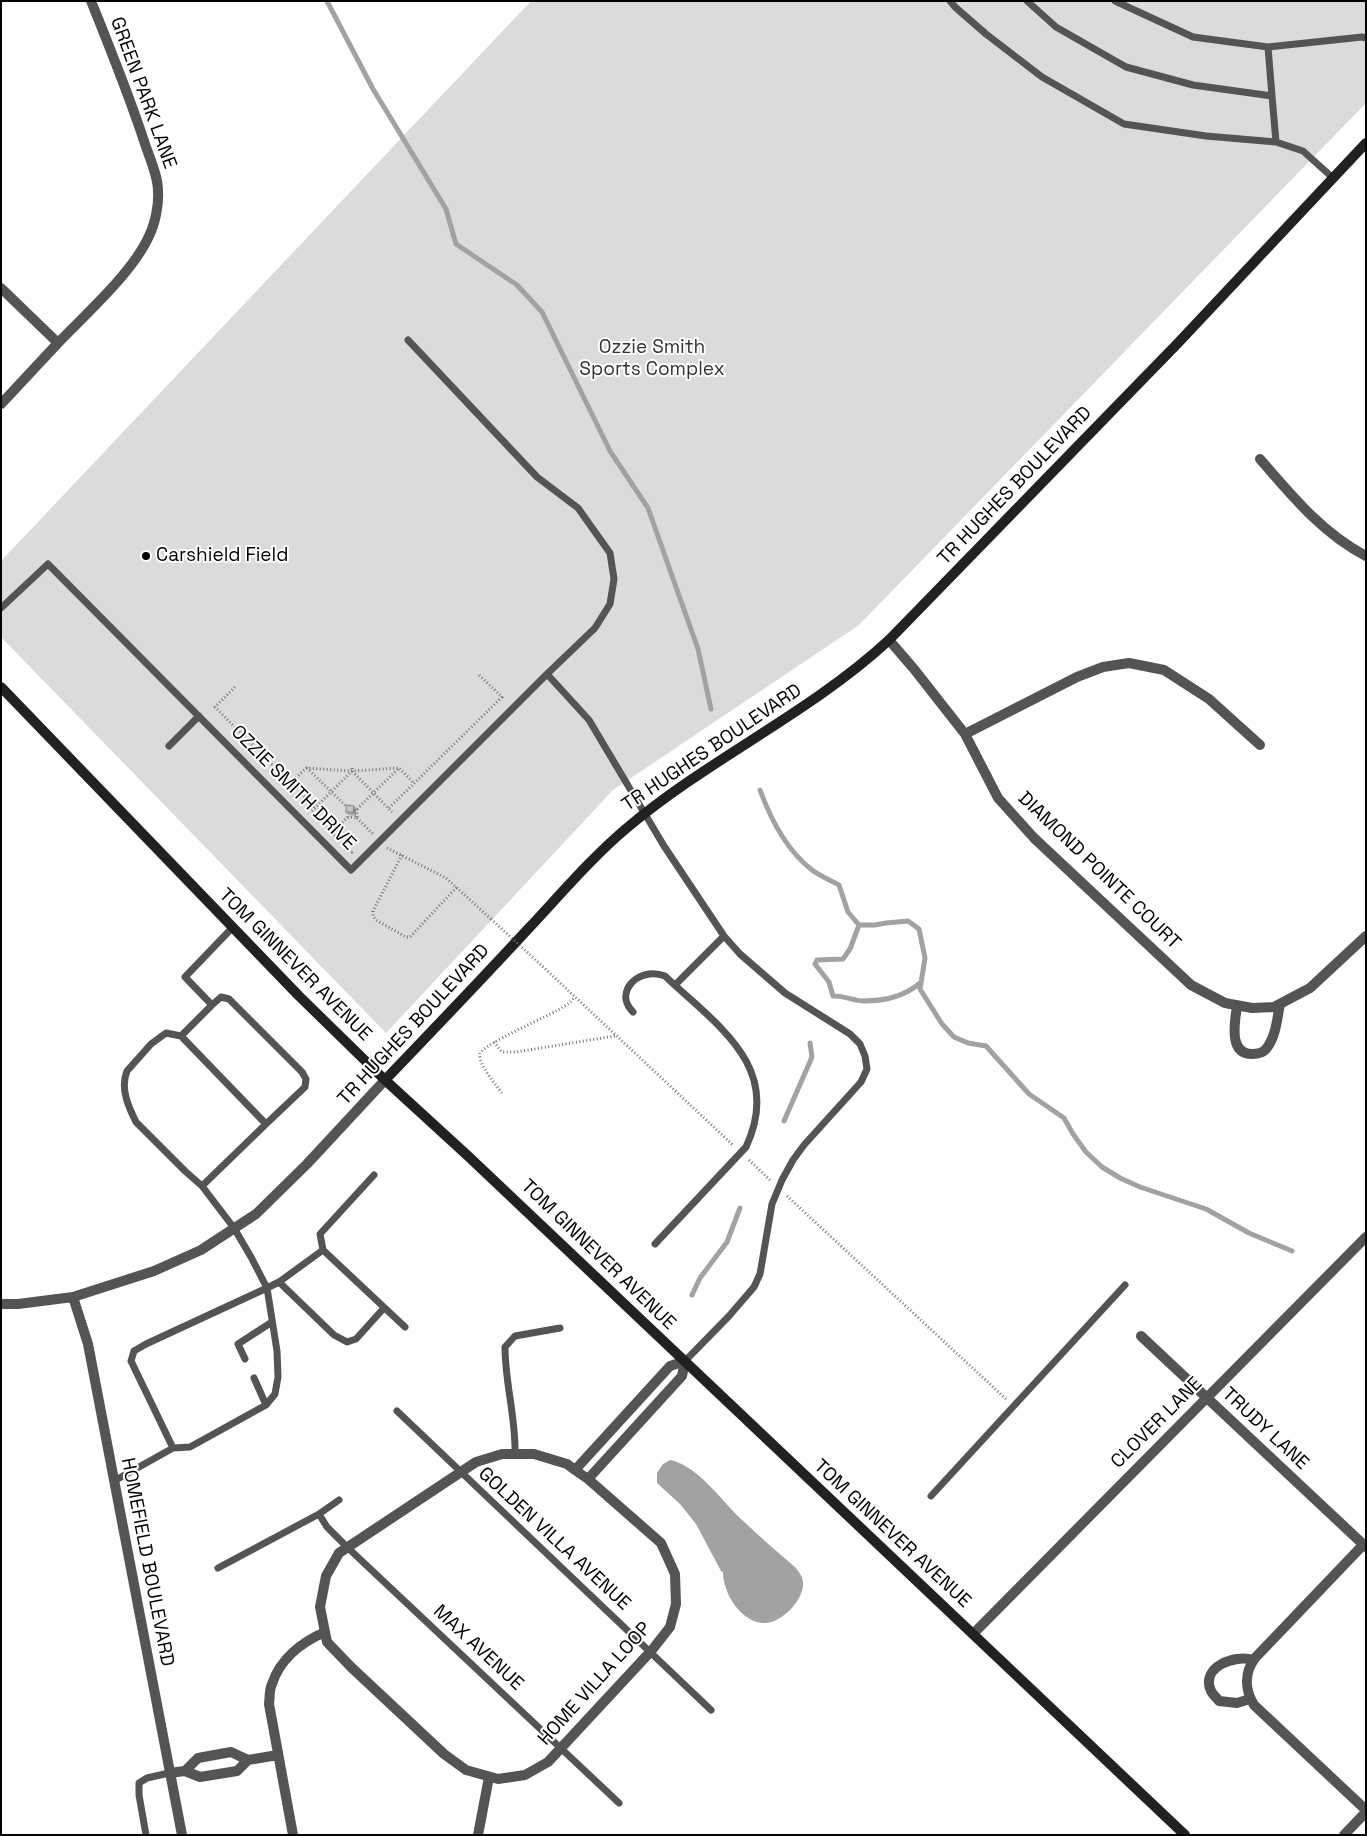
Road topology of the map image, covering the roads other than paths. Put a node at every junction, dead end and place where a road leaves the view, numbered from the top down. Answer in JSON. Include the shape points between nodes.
{"nodes":[{"id":1,"x":91,"y":1,"type":"edge"},
{"id":2,"x":950,"y":1,"type":"edge"},
{"id":3,"x":1027,"y":1,"type":"edge"},
{"id":4,"x":1115,"y":1,"type":"edge"},
{"id":5,"x":1366,"y":38,"type":"edge"},
{"id":6,"x":1268,"y":46,"type":"junction"},
{"id":7,"x":1272,"y":96,"type":"junction"},
{"id":8,"x":1276,"y":142,"type":"junction"},
{"id":9,"x":1366,"y":143,"type":"edge"},
{"id":10,"x":1333,"y":178,"type":"junction"},
{"id":11,"x":1,"y":288,"type":"edge"},
{"id":12,"x":408,"y":340,"type":"dead end"},
{"id":13,"x":58,"y":343,"type":"junction"},
{"id":14,"x":1,"y":404,"type":"edge"},
{"id":15,"x":1260,"y":459,"type":"dead end"},
{"id":16,"x":1366,"y":556,"type":"edge"},
{"id":17,"x":1,"y":608,"type":"edge"},
{"id":18,"x":889,"y":640,"type":"junction"},
{"id":19,"x":547,"y":674,"type":"junction"},
{"id":20,"x":1,"y":687,"type":"edge"},
{"id":21,"x":199,"y":716,"type":"junction"},
{"id":22,"x":965,"y":734,"type":"junction"},
{"id":23,"x":1260,"y":745,"type":"dead end"},
{"id":24,"x":169,"y":746,"type":"dead end"},
{"id":25,"x":645,"y":813,"type":"junction"},
{"id":26,"x":233,"y":928,"type":"junction"},
{"id":27,"x":724,"y":936,"type":"junction"},
{"id":28,"x":1366,"y":936,"type":"edge"},
{"id":29,"x":675,"y":986,"type":"junction"},
{"id":30,"x":1280,"y":1004,"type":"junction"},
{"id":31,"x":212,"y":1005,"type":"junction"},
{"id":32,"x":1237,"y":1006,"type":"junction"},
{"id":33,"x":633,"y":1012,"type":"dead end"},
{"id":34,"x":181,"y":1036,"type":"junction"},
{"id":35,"x":386,"y":1080,"type":"junction"},
{"id":36,"x":266,"y":1124,"type":"junction"},
{"id":37,"x":374,"y":1175,"type":"dead end"},
{"id":38,"x":202,"y":1186,"type":"junction"},
{"id":39,"x":234,"y":1228,"type":"junction"},
{"id":40,"x":1366,"y":1237,"type":"edge"},
{"id":41,"x":655,"y":1244,"type":"dead end"},
{"id":42,"x":323,"y":1250,"type":"junction"},
{"id":43,"x":279,"y":1282,"type":"junction"},
{"id":44,"x":1125,"y":1285,"type":"dead end"},
{"id":45,"x":267,"y":1288,"type":"junction"},
{"id":46,"x":73,"y":1297,"type":"junction"},
{"id":47,"x":1,"y":1304,"type":"edge"},
{"id":48,"x":384,"y":1308,"type":"junction"},
{"id":49,"x":272,"y":1322,"type":"junction"},
{"id":50,"x":405,"y":1327,"type":"dead end"},
{"id":51,"x":560,"y":1328,"type":"dead end"},
{"id":52,"x":1141,"y":1336,"type":"dead end"},
{"id":53,"x":245,"y":1359,"type":"dead end"},
{"id":54,"x":685,"y":1362,"type":"junction"},
{"id":55,"x":254,"y":1378,"type":"dead end"},
{"id":56,"x":1206,"y":1398,"type":"junction"},
{"id":57,"x":266,"y":1405,"type":"junction"},
{"id":58,"x":396,"y":1411,"type":"dead end"},
{"id":59,"x":173,"y":1448,"type":"junction"},
{"id":60,"x":515,"y":1454,"type":"junction"},
{"id":61,"x":575,"y":1470,"type":"junction"},
{"id":62,"x":460,"y":1473,"type":"junction"},
{"id":63,"x":588,"y":1479,"type":"junction"},
{"id":64,"x":114,"y":1481,"type":"junction"},
{"id":65,"x":931,"y":1496,"type":"dead end"},
{"id":66,"x":339,"y":1500,"type":"dead end"},
{"id":67,"x":319,"y":1514,"type":"junction"},
{"id":68,"x":1364,"y":1546,"type":"edge"},
{"id":69,"x":347,"y":1548,"type":"junction"},
{"id":70,"x":218,"y":1568,"type":"dead end"},
{"id":71,"x":325,"y":1632,"type":"junction"},
{"id":72,"x":973,"y":1634,"type":"junction"},
{"id":73,"x":650,"y":1652,"type":"junction"},
{"id":74,"x":1253,"y":1660,"type":"junction"},
{"id":75,"x":1250,"y":1699,"type":"junction"},
{"id":76,"x":710,"y":1710,"type":"dead end"},
{"id":77,"x":561,"y":1748,"type":"junction"},
{"id":78,"x":278,"y":1754,"type":"junction"},
{"id":79,"x":248,"y":1760,"type":"junction"},
{"id":80,"x":185,"y":1771,"type":"junction"},
{"id":81,"x":169,"y":1773,"type":"junction"},
{"id":82,"x":490,"y":1777,"type":"junction"},
{"id":83,"x":619,"y":1803,"type":"dead end"},
{"id":84,"x":1366,"y":1811,"type":"edge"},
{"id":85,"x":146,"y":1835,"type":"edge"},
{"id":86,"x":182,"y":1835,"type":"edge"},
{"id":87,"x":293,"y":1835,"type":"edge"},
{"id":88,"x":478,"y":1835,"type":"edge"},
{"id":89,"x":1184,"y":1835,"type":"edge"},
{"id":90,"x":1344,"y":1835,"type":"edge"}],
"edges":[{"from":1,"to":13,"type":"street","name":"GREEN PARK LANE","via":[[136,114],[153,167],[158,191],[156,214],[150,235],[140,252],[121,277]]},
{"from":2,"to":8,"type":"lane","via":[[986,34],[1042,77],[1124,124]]},
{"from":3,"to":7,"type":"lane","via":[[1056,27],[1126,67],[1193,85]]},
{"from":4,"to":6,"type":"lane","via":[[1194,37]]},
{"from":5,"to":6,"type":"lane"},
{"from":6,"to":7,"type":"lane"},
{"from":7,"to":8,"type":"lane"},
{"from":8,"to":10,"type":"lane","via":[[1304,151]]},
{"from":9,"to":10,"type":"main road","name":"TR HUGHES BOULEVARD"},
{"from":10,"to":18,"type":"main road","name":"TR HUGHES BOULEVARD","via":[[1178,343]]},
{"from":11,"to":13,"type":"street"},
{"from":12,"to":19,"type":"lane","via":[[537,476],[578,508],[610,553],[614,579],[610,604],[594,628]]},
{"from":13,"to":14,"type":"street","name":"GREEN PARK LANE"},
{"from":15,"to":16,"type":"street","via":[[1303,508],[1351,548]]},
{"from":17,"to":21,"type":"lane","name":"OZZIE SMITH DRIVE","via":[[48,564]]},
{"from":18,"to":22,"type":"street","name":"DIAMOND POINTE COURT"},
{"from":18,"to":25,"type":"main road","name":"TR HUGHES BOULEVARD","via":[[841,680]]},
{"from":19,"to":21,"type":"lane","name":"OZZIE SMITH DRIVE","via":[[351,870]]},
{"from":19,"to":25,"type":"lane","via":[[589,720]]},
{"from":20,"to":26,"type":"main road","name":"TOM GINNEVER AVENUE"},
{"from":21,"to":24,"type":"lane"},
{"from":22,"to":23,"type":"street","via":[[1078,677],[1103,667],[1129,663],[1164,670],[1209,698]]},
{"from":22,"to":32,"type":"street","name":"DIAMOND POINTE COURT","via":[[998,798],[1034,838],[1191,985]]},
{"from":25,"to":27,"type":"lane"},
{"from":25,"to":35,"type":"main road","name":"TR HUGHES BOULEVARD","via":[[576,878]]},
{"from":26,"to":31,"type":"lane","via":[[185,977]]},
{"from":26,"to":35,"type":"main road","name":"TOM GINNEVER AVENUE"},
{"from":27,"to":29,"type":"lane"},
{"from":27,"to":54,"type":"lane","via":[[785,993],[850,1034],[860,1044],[867,1069],[861,1082],[804,1145],[782,1180],[772,1204],[760,1274],[754,1287]]},
{"from":28,"to":30,"type":"street","name":"DIAMOND POINTE COURT","via":[[1310,988]]},
{"from":29,"to":33,"type":"lane","via":[[665,976],[656,973],[638,978],[626,991],[625,999]]},
{"from":29,"to":41,"type":"lane","via":[[738,1047],[755,1079],[757,1094],[751,1137],[746,1147]]},
{"from":30,"to":32,"type":"street","name":"DIAMOND POINTE COURT","via":[[1274,1008]]},
{"from":30,"to":32,"type":"street","via":[[1275,1031],[1266,1049],[1258,1054],[1249,1054],[1238,1046],[1234,1036]]},
{"from":31,"to":34,"type":"lane"},
{"from":31,"to":36,"type":"lane","via":[[221,998],[229,999],[306,1079],[305,1088]]},
{"from":34,"to":36,"type":"lane"},
{"from":34,"to":38,"type":"lane","via":[[166,1033],[159,1036],[127,1071],[124,1089],[136,1122]]},
{"from":35,"to":39,"type":"street","name":"TR HUGHES BOULEVARD","via":[[256,1214]]},
{"from":35,"to":54,"type":"main road","name":"TOM GINNEVER AVENUE"},
{"from":36,"to":38,"type":"lane"},
{"from":37,"to":42,"type":"lane","via":[[320,1234]]},
{"from":38,"to":39,"type":"lane"},
{"from":39,"to":45,"type":"lane"},
{"from":39,"to":46,"type":"street","name":"TR HUGHES BOULEVARD","via":[[201,1250],[154,1271]]},
{"from":40,"to":56,"type":"street","name":"CLOVER LANE"},
{"from":42,"to":43,"type":"lane"},
{"from":42,"to":48,"type":"lane"},
{"from":43,"to":45,"type":"lane"},
{"from":43,"to":48,"type":"lane","via":[[334,1335],[347,1342],[356,1339]]},
{"from":44,"to":65,"type":"lane"},
{"from":45,"to":49,"type":"lane"},
{"from":45,"to":59,"type":"lane","via":[[134,1351],[132,1360]]},
{"from":46,"to":47,"type":"street","name":"TR HUGHES BOULEVARD"},
{"from":46,"to":64,"type":"street","name":"HOMEFIELD BOULEVARD","via":[[88,1344]]},
{"from":48,"to":50,"type":"lane"},
{"from":49,"to":53,"type":"lane","via":[[238,1344]]},
{"from":49,"to":57,"type":"lane","via":[[278,1377],[275,1394]]},
{"from":51,"to":60,"type":"lane","via":[[515,1336],[504,1347]]},
{"from":52,"to":56,"type":"street","name":"TRUDY LANE"},
{"from":54,"to":61,"type":"street","via":[[670,1366]]},
{"from":54,"to":63,"type":"street","via":[[682,1376]]},
{"from":54,"to":72,"type":"main road","name":"TOM GINNEVER AVENUE"},
{"from":55,"to":57,"type":"lane"},
{"from":56,"to":68,"type":"street","name":"TRUDY LANE"},
{"from":56,"to":72,"type":"street","name":"CLOVER LANE"},
{"from":57,"to":59,"type":"lane","via":[[190,1447]]},
{"from":58,"to":62,"type":"lane","name":"GOLDEN VILLA AVENUE"},
{"from":59,"to":64,"type":"lane"},
{"from":60,"to":61,"type":"street","name":"HOME VILLA LOOP","via":[[534,1454],[567,1464]]},
{"from":60,"to":62,"type":"street","name":"HOME VILLA LOOP","via":[[502,1454],[476,1462]]},
{"from":61,"to":63,"type":"street","name":"HOME VILLA LOOP"},
{"from":62,"to":69,"type":"street","name":"HOME VILLA LOOP"},
{"from":62,"to":73,"type":"lane","name":"GOLDEN VILLA AVENUE"},
{"from":63,"to":73,"type":"street","name":"HOME VILLA LOOP","via":[[661,1543],[675,1574],[676,1604],[670,1627]]},
{"from":64,"to":81,"type":"street","name":"HOMEFIELD BOULEVARD"},
{"from":66,"to":67,"type":"lane"},
{"from":67,"to":69,"type":"lane","name":"MAX AVENUE"},
{"from":67,"to":70,"type":"lane"},
{"from":68,"to":74,"type":"street"},
{"from":69,"to":71,"type":"street","name":"HOME VILLA LOOP","via":[[338,1553],[326,1576],[320,1607]]},
{"from":69,"to":77,"type":"lane","name":"MAX AVENUE"},
{"from":71,"to":78,"type":"street","via":[[309,1639],[292,1654],[271,1685],[269,1704]]},
{"from":71,"to":82,"type":"street","name":"HOME VILLA LOOP","via":[[327,1642],[351,1667],[444,1754],[466,1770]]},
{"from":72,"to":89,"type":"main road","name":"TOM GINNEVER AVENUE"},
{"from":73,"to":76,"type":"lane","name":"GOLDEN VILLA AVENUE"},
{"from":73,"to":77,"type":"street","name":"HOME VILLA LOOP"},
{"from":74,"to":75,"type":"street","via":[[1246,1685]]},
{"from":74,"to":75,"type":"street","via":[[1245,1657],[1226,1661],[1214,1668],[1209,1680],[1211,1692],[1219,1701],[1237,1703]]},
{"from":75,"to":84,"type":"street"},
{"from":77,"to":82,"type":"street","name":"HOME VILLA LOOP","via":[[548,1762],[525,1775]]},
{"from":77,"to":83,"type":"lane","name":"MAX AVENUE"},
{"from":78,"to":79,"type":"street"},
{"from":78,"to":87,"type":"street"},
{"from":79,"to":80,"type":"street","via":[[237,1771],[200,1777]]},
{"from":79,"to":80,"type":"street","via":[[232,1752],[198,1758]]},
{"from":80,"to":81,"type":"street"},
{"from":81,"to":85,"type":"lane","via":[[140,1783]]},
{"from":81,"to":86,"type":"street","name":"HOMEFIELD BOULEVARD"},
{"from":82,"to":88,"type":"street"},
{"from":84,"to":90,"type":"street"}]}
